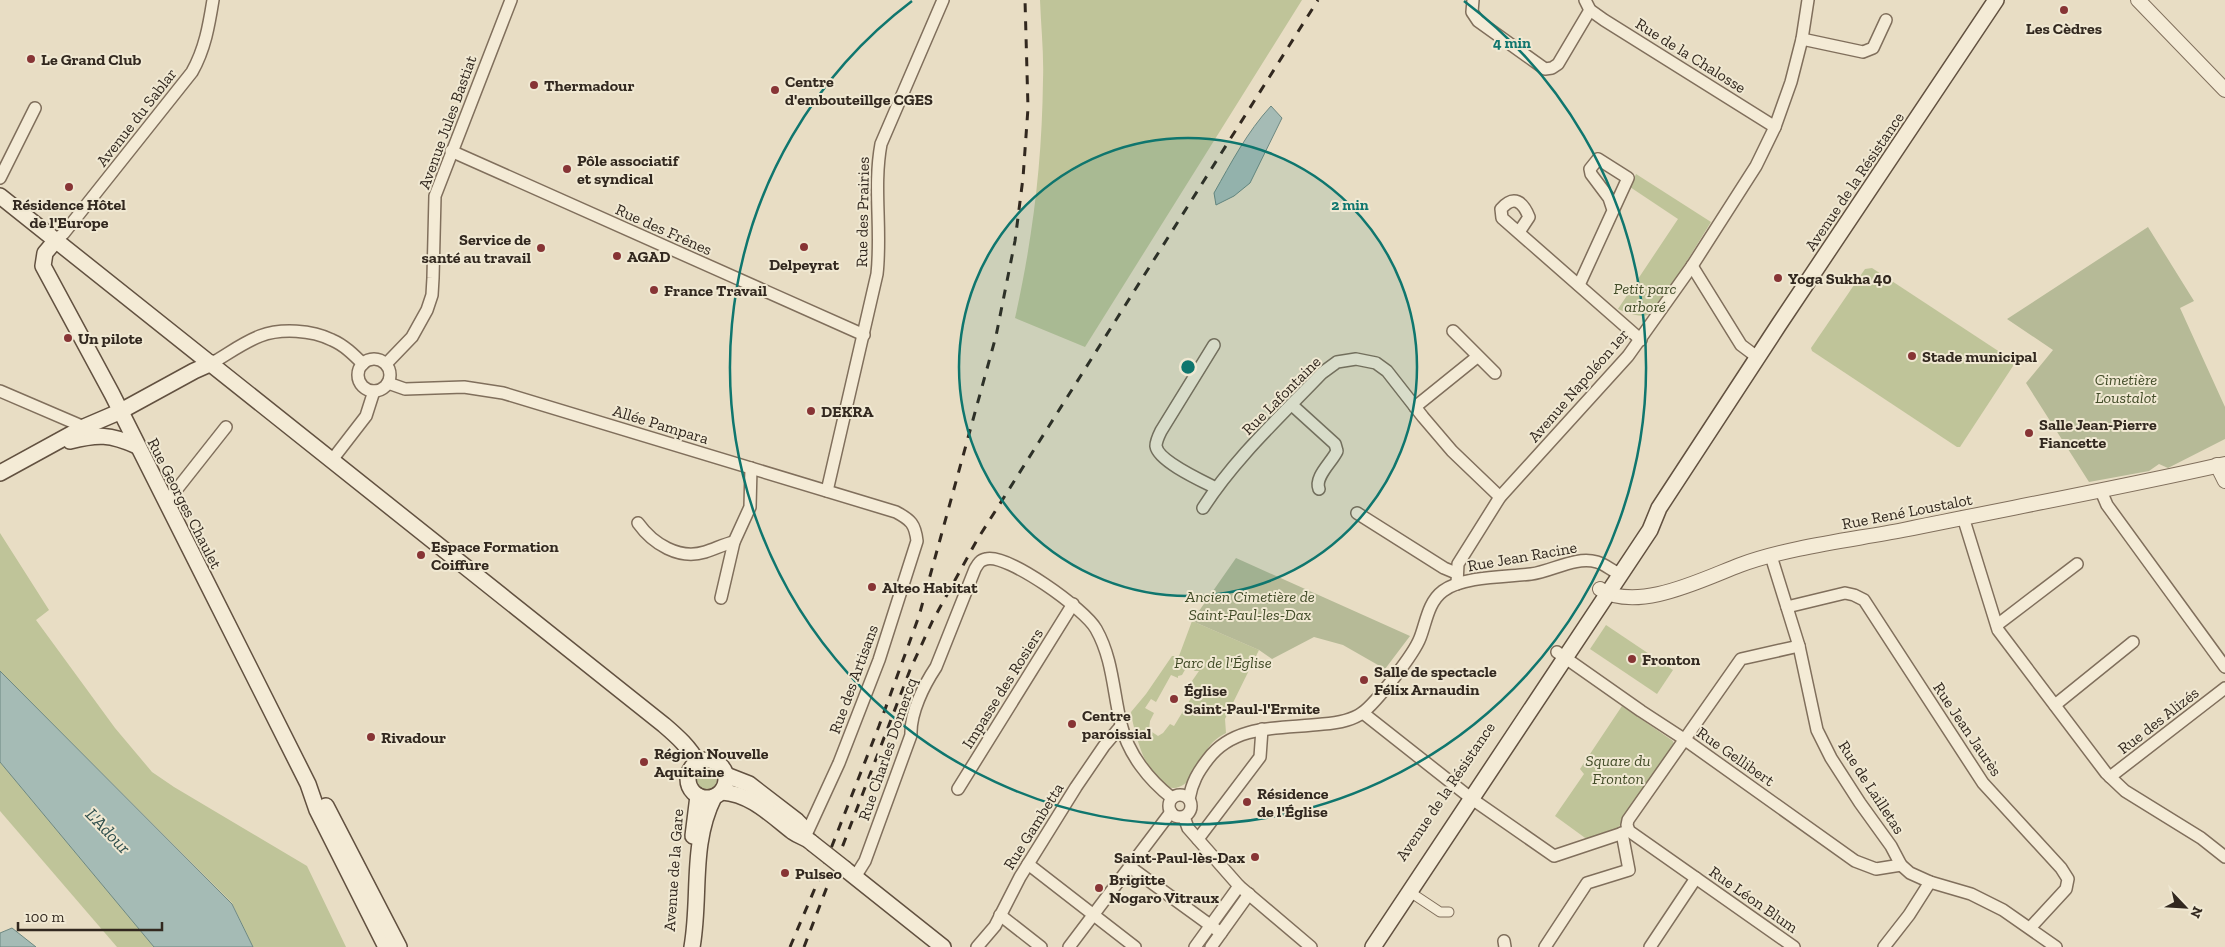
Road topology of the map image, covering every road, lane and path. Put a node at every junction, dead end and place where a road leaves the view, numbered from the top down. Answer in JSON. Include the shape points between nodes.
{"nodes":[{"id":1,"x":213,"y":0,"type":"edge"},
{"id":2,"x":511,"y":0,"type":"edge"},
{"id":3,"x":943,"y":0,"type":"edge"},
{"id":4,"x":1473,"y":0,"type":"edge"},
{"id":5,"x":1808,"y":0,"type":"edge"},
{"id":6,"x":1996,"y":0,"type":"edge"},
{"id":7,"x":2138,"y":0,"type":"edge"},
{"id":8,"x":1588,"y":5,"type":"edge"},
{"id":9,"x":1886,"y":20,"type":"dead end"},
{"id":10,"x":1802,"y":39,"type":"junction"},
{"id":11,"x":2225,"y":90,"type":"edge"},
{"id":12,"x":35,"y":108,"type":"dead end"},
{"id":13,"x":1775,"y":126,"type":"junction"},
{"id":14,"x":451,"y":151,"type":"junction"},
{"id":15,"x":0,"y":178,"type":"edge"},
{"id":16,"x":0,"y":196,"type":"edge"},
{"id":17,"x":1613,"y":210,"type":"dead end"},
{"id":18,"x":1519,"y":232,"type":"dead end"},
{"id":19,"x":56,"y":240,"type":"junction"},
{"id":20,"x":1692,"y":266,"type":"junction"},
{"id":21,"x":1579,"y":284,"type":"junction"},
{"id":22,"x":1452,"y":331,"type":"dead end"},
{"id":23,"x":864,"y":335,"type":"junction"},
{"id":24,"x":1641,"y":340,"type":"junction"},
{"id":25,"x":1214,"y":346,"type":"dead end"},
{"id":26,"x":1477,"y":357,"type":"junction"},
{"id":27,"x":1757,"y":358,"type":"junction"},
{"id":28,"x":212,"y":363,"type":"junction"},
{"id":29,"x":363,"y":364,"type":"junction"},
{"id":30,"x":386,"y":364,"type":"junction"},
{"id":31,"x":1495,"y":373,"type":"dead end"},
{"id":32,"x":388,"y":383,"type":"junction"},
{"id":33,"x":0,"y":391,"type":"edge"},
{"id":34,"x":374,"y":391,"type":"junction"},
{"id":35,"x":1292,"y":404,"type":"junction"},
{"id":36,"x":1415,"y":407,"type":"junction"},
{"id":37,"x":119,"y":412,"type":"junction"},
{"id":38,"x":84,"y":427,"type":"junction"},
{"id":39,"x":226,"y":427,"type":"dead end"},
{"id":40,"x":54,"y":444,"type":"junction"},
{"id":41,"x":137,"y":446,"type":"junction"},
{"id":42,"x":332,"y":460,"type":"junction"},
{"id":43,"x":2221,"y":464,"type":"edge"},
{"id":44,"x":751,"y":468,"type":"junction"},
{"id":45,"x":0,"y":473,"type":"edge"},
{"id":46,"x":2225,"y":481,"type":"edge"},
{"id":47,"x":1216,"y":488,"type":"junction"},
{"id":48,"x":1319,"y":489,"type":"dead end"},
{"id":49,"x":2100,"y":491,"type":"junction"},
{"id":50,"x":827,"y":492,"type":"junction"},
{"id":51,"x":1500,"y":497,"type":"junction"},
{"id":52,"x":166,"y":503,"type":"junction"},
{"id":53,"x":1203,"y":508,"type":"dead end"},
{"id":54,"x":1357,"y":513,"type":"dead end"},
{"id":55,"x":1963,"y":518,"type":"junction"},
{"id":56,"x":638,"y":523,"type":"dead end"},
{"id":57,"x":915,"y":528,"type":"joint"},
{"id":58,"x":734,"y":542,"type":"junction"},
{"id":59,"x":1771,"y":556,"type":"junction"},
{"id":60,"x":2077,"y":564,"type":"dead end"},
{"id":61,"x":1616,"y":572,"type":"junction"},
{"id":62,"x":1456,"y":578,"type":"junction"},
{"id":63,"x":1604,"y":591,"type":"junction"},
{"id":64,"x":720,"y":598,"type":"dead end"},
{"id":65,"x":1073,"y":604,"type":"junction"},
{"id":66,"x":1787,"y":607,"type":"junction"},
{"id":67,"x":1997,"y":625,"type":"junction"},
{"id":68,"x":2133,"y":642,"type":"dead end"},
{"id":69,"x":1798,"y":646,"type":"junction"},
{"id":70,"x":1561,"y":655,"type":"junction"},
{"id":71,"x":2225,"y":667,"type":"edge"},
{"id":72,"x":2225,"y":688,"type":"edge"},
{"id":73,"x":2055,"y":705,"type":"junction"},
{"id":74,"x":1363,"y":712,"type":"junction"},
{"id":75,"x":1121,"y":726,"type":"junction"},
{"id":76,"x":1262,"y":729,"type":"junction"},
{"id":77,"x":1684,"y":739,"type":"junction"},
{"id":78,"x":698,"y":763,"type":"junction"},
{"id":79,"x":726,"y":775,"type":"junction"},
{"id":80,"x":2110,"y":777,"type":"junction"},
{"id":81,"x":308,"y":784,"type":"junction"},
{"id":82,"x":958,"y":789,"type":"dead end"},
{"id":83,"x":718,"y":794,"type":"junction"},
{"id":84,"x":698,"y":796,"type":"junction"},
{"id":85,"x":1468,"y":796,"type":"junction"},
{"id":86,"x":1172,"y":798,"type":"junction"},
{"id":87,"x":1189,"y":799,"type":"junction"},
{"id":88,"x":1171,"y":812,"type":"junction"},
{"id":89,"x":1184,"y":816,"type":"junction"},
{"id":90,"x":1626,"y":832,"type":"junction"},
{"id":91,"x":805,"y":837,"type":"junction"},
{"id":92,"x":1198,"y":839,"type":"junction"},
{"id":93,"x":2225,"y":857,"type":"edge"},
{"id":94,"x":1028,"y":864,"type":"junction"},
{"id":95,"x":1901,"y":865,"type":"junction"},
{"id":96,"x":1130,"y":867,"type":"junction"},
{"id":97,"x":850,"y":873,"type":"junction"},
{"id":98,"x":1696,"y":878,"type":"junction"},
{"id":99,"x":1930,"y":882,"type":"junction"},
{"id":100,"x":1239,"y":886,"type":"junction"},
{"id":101,"x":1410,"y":892,"type":"junction"},
{"id":102,"x":1249,"y":894,"type":"junction"},
{"id":103,"x":1449,"y":912,"type":"dead end"},
{"id":104,"x":1095,"y":914,"type":"junction"},
{"id":105,"x":1000,"y":916,"type":"junction"},
{"id":106,"x":1210,"y":926,"type":"junction"},
{"id":107,"x":2030,"y":928,"type":"junction"},
{"id":108,"x":1221,"y":933,"type":"junction"},
{"id":109,"x":386,"y":947,"type":"edge"},
{"id":110,"x":399,"y":947,"type":"edge"},
{"id":111,"x":685,"y":947,"type":"edge"},
{"id":112,"x":692,"y":947,"type":"edge"},
{"id":113,"x":943,"y":947,"type":"edge"},
{"id":114,"x":977,"y":947,"type":"edge"},
{"id":115,"x":1041,"y":947,"type":"edge"},
{"id":116,"x":1069,"y":947,"type":"edge"},
{"id":117,"x":1135,"y":947,"type":"edge"},
{"id":118,"x":1194,"y":947,"type":"edge"},
{"id":119,"x":1211,"y":947,"type":"edge"},
{"id":120,"x":1311,"y":947,"type":"edge"},
{"id":121,"x":1364,"y":947,"type":"edge"},
{"id":122,"x":1372,"y":947,"type":"edge"},
{"id":123,"x":1545,"y":947,"type":"edge"},
{"id":124,"x":1650,"y":947,"type":"edge"},
{"id":125,"x":1794,"y":947,"type":"edge"},
{"id":126,"x":1884,"y":947,"type":"edge"},
{"id":127,"x":2056,"y":947,"type":"edge"}],
"edges":[{"from":1,"to":19,"type":"street","name":"Avenue du Sablar","via":[[205,43],[192,72],[69,228]]},
{"from":2,"to":14,"type":"street","name":"Avenue Jules Bastiat"},
{"from":3,"to":23,"type":"street","name":"Rue des Prairies","via":[[880,144],[876,199],[880,251]]},
{"from":4,"to":8,"type":"street","name":"Rue de la Chalosse","via":[[1472,12],[1478,21],[1545,69],[1558,64]]},
{"from":5,"to":10,"type":"street","name":"Avenue Napoléon 1er"},
{"from":6,"to":27,"type":"main road","name":"Avenue de la Résistance"},
{"from":7,"to":11,"type":"street"},
{"from":8,"to":13,"type":"street","name":"Rue de la Chalosse"},
{"from":9,"to":10,"type":"street","via":[[1873,48],[1863,52]]},
{"from":10,"to":13,"type":"street","name":"Avenue Napoléon 1er"},
{"from":12,"to":15,"type":"street"},
{"from":13,"to":20,"type":"street","name":"Avenue Napoléon 1er","via":[[1756,166]]},
{"from":14,"to":23,"type":"street","name":"Rue des Frênes"},
{"from":14,"to":30,"type":"street","name":"Avenue Jules Bastiat","via":[[435,196],[432,295],[412,337]]},
{"from":16,"to":19,"type":"main road"},
{"from":17,"to":21,"type":"street"},
{"from":18,"to":21,"type":"street"},
{"from":19,"to":28,"type":"main road"},
{"from":19,"to":37,"type":"main road","name":"Rue Georges Chaulet","via":[[44,253],[43,266]]},
{"from":20,"to":24,"type":"street","name":"Avenue Napoléon 1er"},
{"from":20,"to":27,"type":"street","via":[[1741,345]]},
{"from":21,"to":24,"type":"street"},
{"from":22,"to":26,"type":"street"},
{"from":23,"to":50,"type":"street","name":"Rue des Prairies"},
{"from":24,"to":51,"type":"street","name":"Avenue Napoléon 1er"},
{"from":25,"to":47,"type":"street","via":[[1160,431],[1156,445],[1167,461]]},
{"from":26,"to":31,"type":"street"},
{"from":26,"to":36,"type":"street"},
{"from":27,"to":61,"type":"main road","name":"Avenue de la Résistance","via":[[1659,508],[1642,525]]},
{"from":28,"to":29,"type":"street","via":[[244,343],[277,332],[319,335],[334,340]]},
{"from":28,"to":37,"type":"main road"},
{"from":28,"to":42,"type":"main road"},
{"from":29,"to":30,"type":"street","via":[[372,359]]},
{"from":29,"to":34,"type":"street","via":[[359,378],[364,387]]},
{"from":30,"to":32,"type":"street","via":[[390,374]]},
{"from":32,"to":34,"type":"street"},
{"from":32,"to":44,"type":"street","name":"Allée Pampara","via":[[405,390],[464,387],[503,393]]},
{"from":33,"to":38,"type":"street"},
{"from":34,"to":42,"type":"street","via":[[366,416]]},
{"from":35,"to":36,"type":"street","name":"Rue Lafontaine","via":[[1337,362],[1356,359],[1376,363],[1387,371]]},
{"from":35,"to":47,"type":"street","name":"Rue Lafontaine"},
{"from":35,"to":48,"type":"street","via":[[1336,444],[1337,451],[1319,478]]},
{"from":36,"to":51,"type":"street","name":"Rue Lafontaine","via":[[1452,451]]},
{"from":37,"to":38,"type":"main road"},
{"from":37,"to":41,"type":"main road","name":"Rue Georges Chaulet"},
{"from":38,"to":40,"type":"main road"},
{"from":39,"to":52,"type":"street"},
{"from":40,"to":41,"type":"main road","via":[[94,435],[113,436]]},
{"from":40,"to":45,"type":"main road"},
{"from":41,"to":52,"type":"main road","name":"Rue Georges Chaulet"},
{"from":42,"to":78,"type":"main road","via":[[681,739]]},
{"from":43,"to":46,"type":"street"},
{"from":43,"to":49,"type":"street","name":"Rue René Loustalot"},
{"from":44,"to":50,"type":"street","name":"Allée Pampara"},
{"from":44,"to":58,"type":"street","via":[[750,507]]},
{"from":47,"to":53,"type":"street","name":"Rue Lafontaine"},
{"from":49,"to":55,"type":"street","name":"Rue René Loustalot"},
{"from":49,"to":71,"type":"street"},
{"from":50,"to":57,"type":"street","name":"Allée Pampara","via":[[896,512]]},
{"from":51,"to":62,"type":"street","name":"Avenue Napoléon 1er","via":[[1458,564]]},
{"from":52,"to":81,"type":"main road","name":"Rue Georges Chaulet"},
{"from":54,"to":62,"type":"street"},
{"from":55,"to":59,"type":"street","name":"Rue René Loustalot"},
{"from":55,"to":67,"type":"street"},
{"from":56,"to":58,"type":"street","via":[[657,543],[672,551],[698,553]]},
{"from":57,"to":91,"type":"street","name":"Rue des Artisans","via":[[917,541],[878,660],[839,762]]},
{"from":58,"to":64,"type":"street"},
{"from":59,"to":63,"type":"street","name":"Rue René Loustalot","via":[[1670,591],[1630,597]]},
{"from":59,"to":66,"type":"street","name":"Rue de Lailletas"},
{"from":60,"to":67,"type":"street"},
{"from":61,"to":62,"type":"street","name":"Rue Jean Racine","via":[[1598,562],[1575,562],[1538,573]]},
{"from":61,"to":63,"type":"main road","name":"Avenue de la Résistance"},
{"from":62,"to":74,"type":"street","name":"Avenue Napoléon 1er","via":[[1434,602],[1425,619],[1420,640],[1411,654]]},
{"from":63,"to":70,"type":"main road","name":"Avenue de la Résistance"},
{"from":65,"to":75,"type":"street","via":[[1091,622],[1106,651]]},
{"from":65,"to":82,"type":"street","name":"Impasse des Rosiers"},
{"from":65,"to":97,"type":"street","name":"Rue Charles Domercq","via":[[1032,576],[993,558],[980,562],[911,724],[911,735],[868,852]]},
{"from":66,"to":69,"type":"street","name":"Rue de Lailletas"},
{"from":66,"to":107,"type":"street","name":"Rue Jean Jaurès","via":[[1845,593],[1864,600],[1983,783],[2068,879],[2066,890]]},
{"from":67,"to":73,"type":"street"},
{"from":68,"to":73,"type":"street"},
{"from":69,"to":77,"type":"street","via":[[1741,659]]},
{"from":69,"to":95,"type":"street","name":"Rue de Lailletas","via":[[1817,730],[1831,758]]},
{"from":70,"to":77,"type":"street","name":"Rue Gellibert"},
{"from":70,"to":85,"type":"main road","name":"Avenue de la Résistance"},
{"from":72,"to":80,"type":"street","name":"Rue des Alizés"},
{"from":73,"to":80,"type":"street"},
{"from":74,"to":76,"type":"street","via":[[1340,723]]},
{"from":74,"to":85,"type":"street"},
{"from":75,"to":86,"type":"street","via":[[1128,745],[1146,774]]},
{"from":75,"to":94,"type":"street","name":"Rue Gambetta","via":[[1104,746]]},
{"from":76,"to":87,"type":"street","via":[[1238,735],[1214,750],[1193,781]]},
{"from":76,"to":92,"type":"street","via":[[1262,749],[1254,767]]},
{"from":77,"to":90,"type":"street","via":[[1628,820]]},
{"from":77,"to":95,"type":"street","name":"Rue Gellibert","via":[[1855,861],[1876,869]]},
{"from":78,"to":79,"type":"main road","via":[[715,762]]},
{"from":78,"to":84,"type":"main road","via":[[688,778],[691,789]]},
{"from":79,"to":83,"type":"main road"},
{"from":79,"to":91,"type":"main road","via":[[750,784],[797,820]]},
{"from":80,"to":93,"type":"street","via":[[2125,791],[2201,838]]},
{"from":81,"to":109,"type":"main road","name":"Rue Georges Chaulet","via":[[317,810]]},
{"from":81,"to":110,"type":"main road","name":"Rue Georges Chaulet","via":[[326,806]]},
{"from":83,"to":84,"type":"main road","via":[[706,798]]},
{"from":83,"to":91,"type":"main road","via":[[745,797],[799,837]]},
{"from":83,"to":112,"type":"main road","name":"Avenue de la Gare","via":[[704,820],[700,840]]},
{"from":84,"to":111,"type":"main road","name":"Avenue de la Gare"},
{"from":85,"to":90,"type":"street","via":[[1554,856]]},
{"from":85,"to":101,"type":"main road","name":"Avenue de la Résistance"},
{"from":85,"to":121,"type":"main road","name":"Avenue de la Résistance"},
{"from":86,"to":87,"type":"street","via":[[1182,795]]},
{"from":86,"to":88,"type":"street"},
{"from":87,"to":89,"type":"street","via":[[1191,808]]},
{"from":88,"to":89,"type":"street"},
{"from":88,"to":96,"type":"street"},
{"from":89,"to":92,"type":"street","via":[[1188,828]]},
{"from":90,"to":98,"type":"street","name":"Rue Léon Blum"},
{"from":90,"to":123,"type":"street","via":[[1629,870],[1587,883]]},
{"from":91,"to":97,"type":"main road","bridge":true},
{"from":92,"to":100,"type":"street"},
{"from":94,"to":104,"type":"street"},
{"from":94,"to":105,"type":"street","name":"Rue Gambetta"},
{"from":95,"to":99,"type":"street","name":"Rue de Lailletas"},
{"from":96,"to":104,"type":"street"},
{"from":96,"to":106,"type":"street"},
{"from":97,"to":113,"type":"main road"},
{"from":98,"to":124,"type":"street"},
{"from":98,"to":125,"type":"street","name":"Rue Léon Blum"},
{"from":99,"to":107,"type":"street","name":"Rue de Lailletas","via":[[1971,894]]},
{"from":99,"to":126,"type":"street"},
{"from":100,"to":102,"type":"street"},
{"from":100,"to":106,"type":"street"},
{"from":101,"to":103,"type":"street","via":[[1440,912]]},
{"from":101,"to":122,"type":"main road","name":"Avenue de la Résistance"},
{"from":102,"to":108,"type":"street"},
{"from":102,"to":120,"type":"street"},
{"from":104,"to":116,"type":"street"},
{"from":104,"to":117,"type":"street"},
{"from":105,"to":114,"type":"street","name":"Rue Gambetta"},
{"from":105,"to":115,"type":"street"},
{"from":106,"to":108,"type":"street"},
{"from":106,"to":118,"type":"street"},
{"from":107,"to":127,"type":"street","name":"Rue de Lailletas"},
{"from":108,"to":119,"type":"street"}]}
